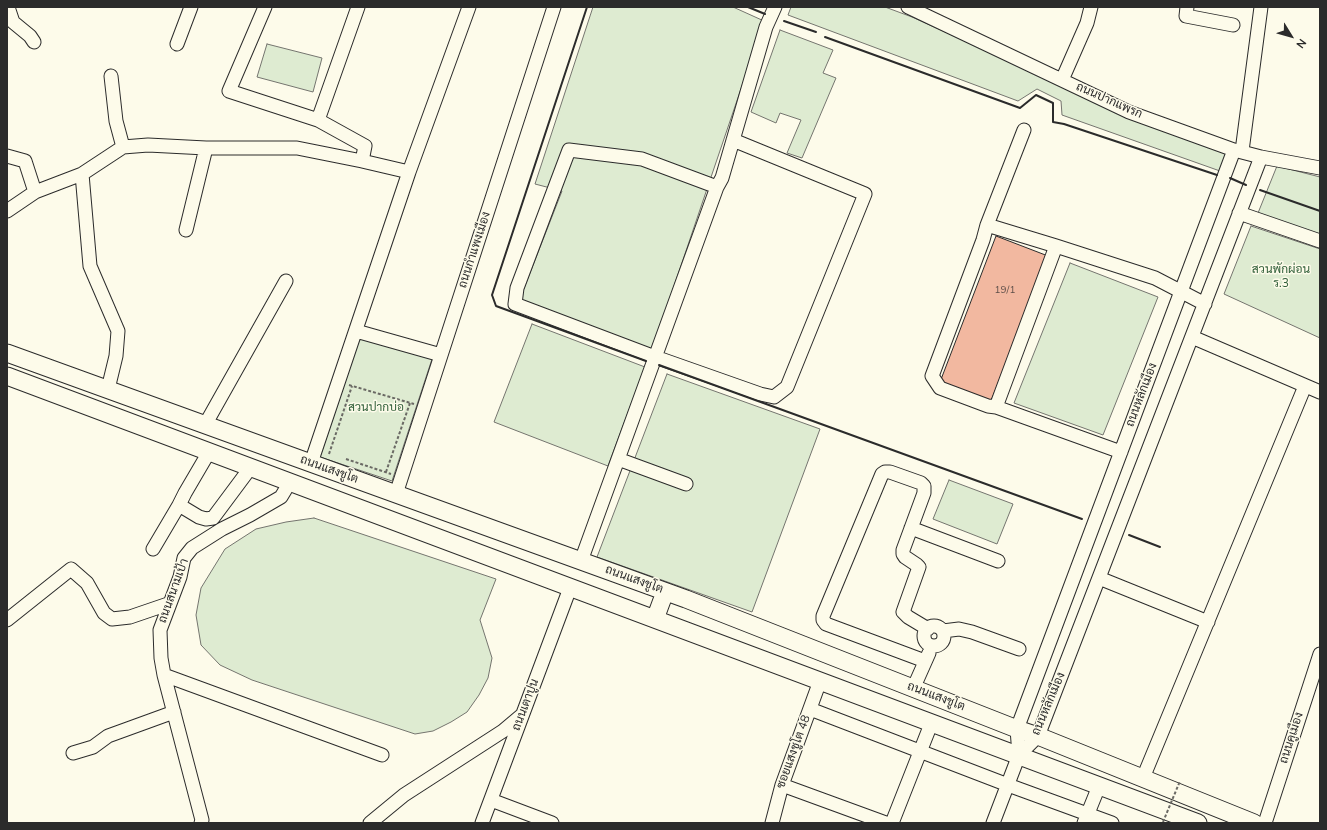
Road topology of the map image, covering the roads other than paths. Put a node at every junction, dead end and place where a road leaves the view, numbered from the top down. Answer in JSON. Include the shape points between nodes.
{"nodes":[{"id":1,"x":8,"y":7,"type":"edge"},
{"id":2,"x":191,"y":7,"type":"edge"},
{"id":3,"x":265,"y":7,"type":"edge"},
{"id":4,"x":358,"y":7,"type":"edge"},
{"id":5,"x":469,"y":7,"type":"edge"},
{"id":6,"x":554,"y":7,"type":"edge"},
{"id":7,"x":775,"y":7,"type":"edge"},
{"id":8,"x":1090,"y":7,"type":"edge"},
{"id":9,"x":1187,"y":7,"type":"edge"},
{"id":10,"x":1261,"y":7,"type":"edge"},
{"id":11,"x":911,"y":8,"type":"edge"},
{"id":12,"x":1233,"y":25,"type":"dead end"},
{"id":13,"x":34,"y":42,"type":"dead end"},
{"id":14,"x":177,"y":44,"type":"dead end"},
{"id":15,"x":111,"y":76,"type":"dead end"},
{"id":16,"x":1062,"y":80,"type":"junction"},
{"id":17,"x":318,"y":120,"type":"junction"},
{"id":18,"x":1024,"y":130,"type":"dead end"},
{"id":19,"x":733,"y":140,"type":"junction"},
{"id":20,"x":123,"y":147,"type":"junction"},
{"id":21,"x":206,"y":148,"type":"junction"},
{"id":22,"x":1238,"y":150,"type":"junction"},
{"id":23,"x":7,"y":156,"type":"edge"},
{"id":24,"x":1261,"y":157,"type":"junction"},
{"id":25,"x":362,"y":161,"type":"junction"},
{"id":26,"x":1320,"y":168,"type":"edge"},
{"id":27,"x":409,"y":172,"type":"junction"},
{"id":28,"x":82,"y":174,"type":"junction"},
{"id":29,"x":717,"y":187,"type":"junction"},
{"id":30,"x":35,"y":192,"type":"junction"},
{"id":31,"x":7,"y":211,"type":"edge"},
{"id":32,"x":1240,"y":213,"type":"junction"},
{"id":33,"x":987,"y":225,"type":"junction"},
{"id":34,"x":186,"y":230,"type":"dead end"},
{"id":35,"x":1320,"y":241,"type":"edge"},
{"id":36,"x":1056,"y":246,"type":"junction"},
{"id":37,"x":286,"y":281,"type":"dead end"},
{"id":38,"x":1181,"y":292,"type":"junction"},
{"id":39,"x":1205,"y":304,"type":"junction"},
{"id":40,"x":356,"y":331,"type":"junction"},
{"id":41,"x":1192,"y":337,"type":"junction"},
{"id":42,"x":7,"y":353,"type":"edge"},
{"id":43,"x":441,"y":355,"type":"junction"},
{"id":44,"x":655,"y":357,"type":"junction"},
{"id":45,"x":7,"y":376,"type":"edge"},
{"id":46,"x":1305,"y":386,"type":"junction"},
{"id":47,"x":108,"y":389,"type":"junction"},
{"id":48,"x":1320,"y":392,"type":"edge"},
{"id":49,"x":996,"y":407,"type":"junction"},
{"id":50,"x":208,"y":426,"type":"junction"},
{"id":51,"x":205,"y":450,"type":"junction"},
{"id":52,"x":1121,"y":452,"type":"junction"},
{"id":53,"x":618,"y":459,"type":"junction"},
{"id":54,"x":311,"y":463,"type":"junction"},
{"id":55,"x":251,"y":467,"type":"junction"},
{"id":56,"x":290,"y":482,"type":"junction"},
{"id":57,"x":686,"y":484,"type":"dead end"},
{"id":58,"x":396,"y":494,"type":"junction"},
{"id":59,"x":179,"y":505,"type":"junction"},
{"id":60,"x":911,"y":528,"type":"junction"},
{"id":61,"x":153,"y":549,"type":"dead end"},
{"id":62,"x":581,"y":561,"type":"junction"},
{"id":63,"x":998,"y":561,"type":"dead end"},
{"id":64,"x":1099,"y":578,"type":"junction"},
{"id":65,"x":570,"y":588,"type":"junction"},
{"id":66,"x":665,"y":592,"type":"junction"},
{"id":67,"x":168,"y":604,"type":"junction"},
{"id":68,"x":655,"y":619,"type":"junction"},
{"id":69,"x":7,"y":620,"type":"edge"},
{"id":70,"x":1208,"y":622,"type":"junction"},
{"id":71,"x":928,"y":629,"type":"junction"},
{"id":72,"x":943,"y":631,"type":"junction"},
{"id":73,"x":932,"y":646,"type":"junction"},
{"id":74,"x":1019,"y":649,"type":"dead end"},
{"id":75,"x":816,"y":650,"type":"junction"},
{"id":76,"x":1320,"y":654,"type":"edge"},
{"id":77,"x":925,"y":661,"type":"junction"},
{"id":78,"x":164,"y":675,"type":"junction"},
{"id":79,"x":814,"y":679,"type":"junction"},
{"id":80,"x":913,"y":689,"type":"junction"},
{"id":81,"x":810,"y":709,"type":"junction"},
{"id":82,"x":174,"y":712,"type":"junction"},
{"id":83,"x":523,"y":714,"type":"junction"},
{"id":84,"x":931,"y":724,"type":"junction"},
{"id":85,"x":1017,"y":729,"type":"junction"},
{"id":86,"x":1038,"y":736,"type":"junction"},
{"id":87,"x":920,"y":751,"type":"junction"},
{"id":88,"x":73,"y":753,"type":"dead end"},
{"id":89,"x":382,"y":755,"type":"dead end"},
{"id":90,"x":1019,"y":755,"type":"junction"},
{"id":91,"x":1143,"y":778,"type":"junction"},
{"id":92,"x":782,"y":785,"type":"junction"},
{"id":93,"x":1008,"y":785,"type":"junction"},
{"id":94,"x":1099,"y":786,"type":"junction"},
{"id":95,"x":491,"y":800,"type":"junction"},
{"id":96,"x":1086,"y":819,"type":"edge"},
{"id":97,"x":201,"y":823,"type":"edge"},
{"id":98,"x":370,"y":823,"type":"edge"},
{"id":99,"x":482,"y":823,"type":"edge"},
{"id":100,"x":552,"y":823,"type":"edge"},
{"id":101,"x":772,"y":823,"type":"edge"},
{"id":102,"x":886,"y":823,"type":"edge"},
{"id":103,"x":892,"y":823,"type":"edge"},
{"id":104,"x":993,"y":823,"type":"edge"},
{"id":105,"x":1112,"y":823,"type":"edge"},
{"id":106,"x":1198,"y":823,"type":"edge"},
{"id":107,"x":1254,"y":823,"type":"edge"},
{"id":108,"x":1265,"y":823,"type":"edge"}],
"edges":[{"from":1,"to":13,"type":"street","via":[[13,22]]},
{"from":2,"to":14,"type":"street"},
{"from":3,"to":17,"type":"street","via":[[230,91]]},
{"from":4,"to":17,"type":"street"},
{"from":5,"to":27,"type":"street"},
{"from":6,"to":43,"type":"street","name":"ถนนกำแพงเมือง"},
{"from":7,"to":19,"type":"street","via":[[766,27]]},
{"from":8,"to":16,"type":"street","via":[[1087,23]]},
{"from":9,"to":12,"type":"street","via":[[1186,16]]},
{"from":10,"to":22,"type":"street","name":"ถนนหลักเมือง"},
{"from":11,"to":16,"type":"street","name":"ถนนปากแพรก"},
{"from":15,"to":20,"type":"street","via":[[116,121]]},
{"from":16,"to":22,"type":"street","name":"ถนนปากแพรก","via":[[1129,112]]},
{"from":17,"to":25,"type":"street","via":[[365,146]]},
{"from":18,"to":33,"type":"street"},
{"from":19,"to":29,"type":"street"},
{"from":19,"to":44,"type":"street","via":[[866,194],[787,387],[774,397],[760,394]]},
{"from":20,"to":21,"type":"street","via":[[148,145]]},
{"from":20,"to":28,"type":"street"},
{"from":21,"to":25,"type":"street","via":[[297,148]]},
{"from":21,"to":34,"type":"street"},
{"from":22,"to":24,"type":"street","name":"ถนนปากแพรก"},
{"from":22,"to":38,"type":"street","name":"ถนนหลักเมือง"},
{"from":23,"to":30,"type":"street","via":[[25,161]]},
{"from":24,"to":26,"type":"street","name":"ถนนปากแพรก"},
{"from":24,"to":32,"type":"street","name":"ถนนหลักเมือง"},
{"from":25,"to":27,"type":"street"},
{"from":27,"to":40,"type":"street"},
{"from":28,"to":30,"type":"street"},
{"from":28,"to":47,"type":"street","via":[[90,266],[118,331],[116,356]]},
{"from":29,"to":44,"type":"street"},
{"from":29,"to":44,"type":"street","via":[[642,159],[569,150],[517,288],[515,304]]},
{"from":30,"to":31,"type":"street"},
{"from":32,"to":35,"type":"street"},
{"from":32,"to":39,"type":"street","name":"ถนนหลักเมือง"},
{"from":33,"to":36,"type":"street"},
{"from":33,"to":49,"type":"street","via":[[932,376],[940,388]]},
{"from":36,"to":38,"type":"street","via":[[1155,278]]},
{"from":36,"to":49,"type":"street"},
{"from":37,"to":50,"type":"street"},
{"from":38,"to":39,"type":"street"},
{"from":38,"to":52,"type":"street","name":"ถนนหลักเมือง"},
{"from":39,"to":41,"type":"street","name":"ถนนหลักเมือง"},
{"from":40,"to":43,"type":"street"},
{"from":40,"to":54,"type":"street"},
{"from":41,"to":46,"type":"street"},
{"from":41,"to":64,"type":"street","name":"ถนนหลักเมือง"},
{"from":42,"to":47,"type":"main road","name":"ถนนแสงชูโต"},
{"from":43,"to":58,"type":"street","name":"ถนนกำแพงเมือง"},
{"from":44,"to":53,"type":"street"},
{"from":45,"to":51,"type":"main road","name":"ถนนแสงชูโต"},
{"from":46,"to":48,"type":"street"},
{"from":46,"to":70,"type":"street"},
{"from":47,"to":50,"type":"main road","name":"ถนนแสงชูโต"},
{"from":49,"to":52,"type":"street"},
{"from":50,"to":51,"type":"main road"},
{"from":50,"to":54,"type":"main road","name":"ถนนแสงชูโต"},
{"from":51,"to":55,"type":"main road","name":"ถนนแสงชูโต"},
{"from":51,"to":59,"type":"street"},
{"from":52,"to":85,"type":"street","name":"ถนนหลักเมือง"},
{"from":53,"to":57,"type":"street"},
{"from":53,"to":62,"type":"street"},
{"from":54,"to":58,"type":"main road","name":"ถนนแสงชูโต"},
{"from":55,"to":56,"type":"main road","name":"ถนนแสงชูโต"},
{"from":55,"to":59,"type":"street","via":[[213,518],[199,517]]},
{"from":56,"to":65,"type":"main road","name":"ถนนแสงชูโต"},
{"from":56,"to":67,"type":"street","name":"ถนนสนามเป้า","via":[[280,497],[192,548],[184,558],[180,577]]},
{"from":58,"to":62,"type":"main road","name":"ถนนแสงชูโต"},
{"from":59,"to":61,"type":"street"},
{"from":60,"to":63,"type":"street"},
{"from":60,"to":71,"type":"street","via":[[902,554],[918,565],[919,571],[904,612]]},
{"from":60,"to":77,"type":"street","via":[[924,493],[924,486],[885,472],[879,481],[823,620],[826,624]]},
{"from":62,"to":66,"type":"main road","name":"ถนนแสงชูโต"},
{"from":64,"to":70,"type":"street"},
{"from":64,"to":86,"type":"street","name":"ถนนหลักเมือง"},
{"from":65,"to":68,"type":"main road","name":"ถนนแสงชูโต"},
{"from":65,"to":83,"type":"street","name":"ถนนเตาปูน"},
{"from":66,"to":68,"type":"main road"},
{"from":66,"to":75,"type":"main road","name":"ถนนแสงชูโต"},
{"from":67,"to":69,"type":"street","via":[[130,617],[112,619],[104,613],[87,583],[71,569]]},
{"from":67,"to":78,"type":"street","name":"ถนนสนามเป้า","via":[[160,630]]},
{"from":68,"to":79,"type":"main road","name":"ถนนแสงชูโต"},
{"from":70,"to":91,"type":"street"},
{"from":71,"to":72,"type":"street","via":[[933,627]]},
{"from":71,"to":73,"type":"street","via":[[925,639],[927,644]]},
{"from":72,"to":73,"type":"street","via":[[942,642]]},
{"from":72,"to":74,"type":"street","via":[[959,629],[972,632]]},
{"from":73,"to":77,"type":"street"},
{"from":75,"to":79,"type":"main road"},
{"from":75,"to":80,"type":"main road","name":"ถนนแสงชูโต"},
{"from":76,"to":108,"type":"street","name":"ถนนคูเมือง"},
{"from":77,"to":80,"type":"street"},
{"from":78,"to":82,"type":"street","name":"ถนนสนามเป้า"},
{"from":78,"to":89,"type":"street"},
{"from":79,"to":81,"type":"street","name":"ซอยแสงชูโต 48"},
{"from":79,"to":84,"type":"main road","name":"ถนนแสงชูโต"},
{"from":80,"to":85,"type":"main road","name":"ถนนแสงชูโต"},
{"from":81,"to":87,"type":"street"},
{"from":81,"to":92,"type":"street","name":"ซอยแสงชูโต 48"},
{"from":82,"to":88,"type":"street","via":[[108,736],[93,747]]},
{"from":82,"to":97,"type":"street","name":"ถนนสนามเป้า"},
{"from":83,"to":95,"type":"street","name":"ถนนเตาปูน"},
{"from":83,"to":98,"type":"street","via":[[502,731],[404,795]]},
{"from":84,"to":87,"type":"street"},
{"from":84,"to":90,"type":"main road","name":"ถนนแสงชูโต"},
{"from":85,"to":86,"type":"main road","name":"ถนนแสงชูโต"},
{"from":85,"to":90,"type":"street","name":"ถนนหลักเมือง"},
{"from":86,"to":90,"type":"street","name":"ถนนหลักเมือง"},
{"from":86,"to":91,"type":"main road","name":"ถนนแสงชูโต"},
{"from":87,"to":93,"type":"street"},
{"from":87,"to":103,"type":"street"},
{"from":90,"to":93,"type":"street"},
{"from":90,"to":94,"type":"main road","name":"ถนนแสงชูโต"},
{"from":91,"to":107,"type":"main road","name":"ถนนแสงชูโต"},
{"from":92,"to":101,"type":"street","name":"ซอยแสงชูโต 48"},
{"from":92,"to":102,"type":"street"},
{"from":93,"to":96,"type":"street"},
{"from":93,"to":104,"type":"street"},
{"from":94,"to":96,"type":"street"},
{"from":94,"to":106,"type":"main road","name":"ถนนแสงชูโต"},
{"from":95,"to":99,"type":"street","name":"ถนนเตาปูน"},
{"from":95,"to":100,"type":"street"},
{"from":96,"to":105,"type":"street"}]}
